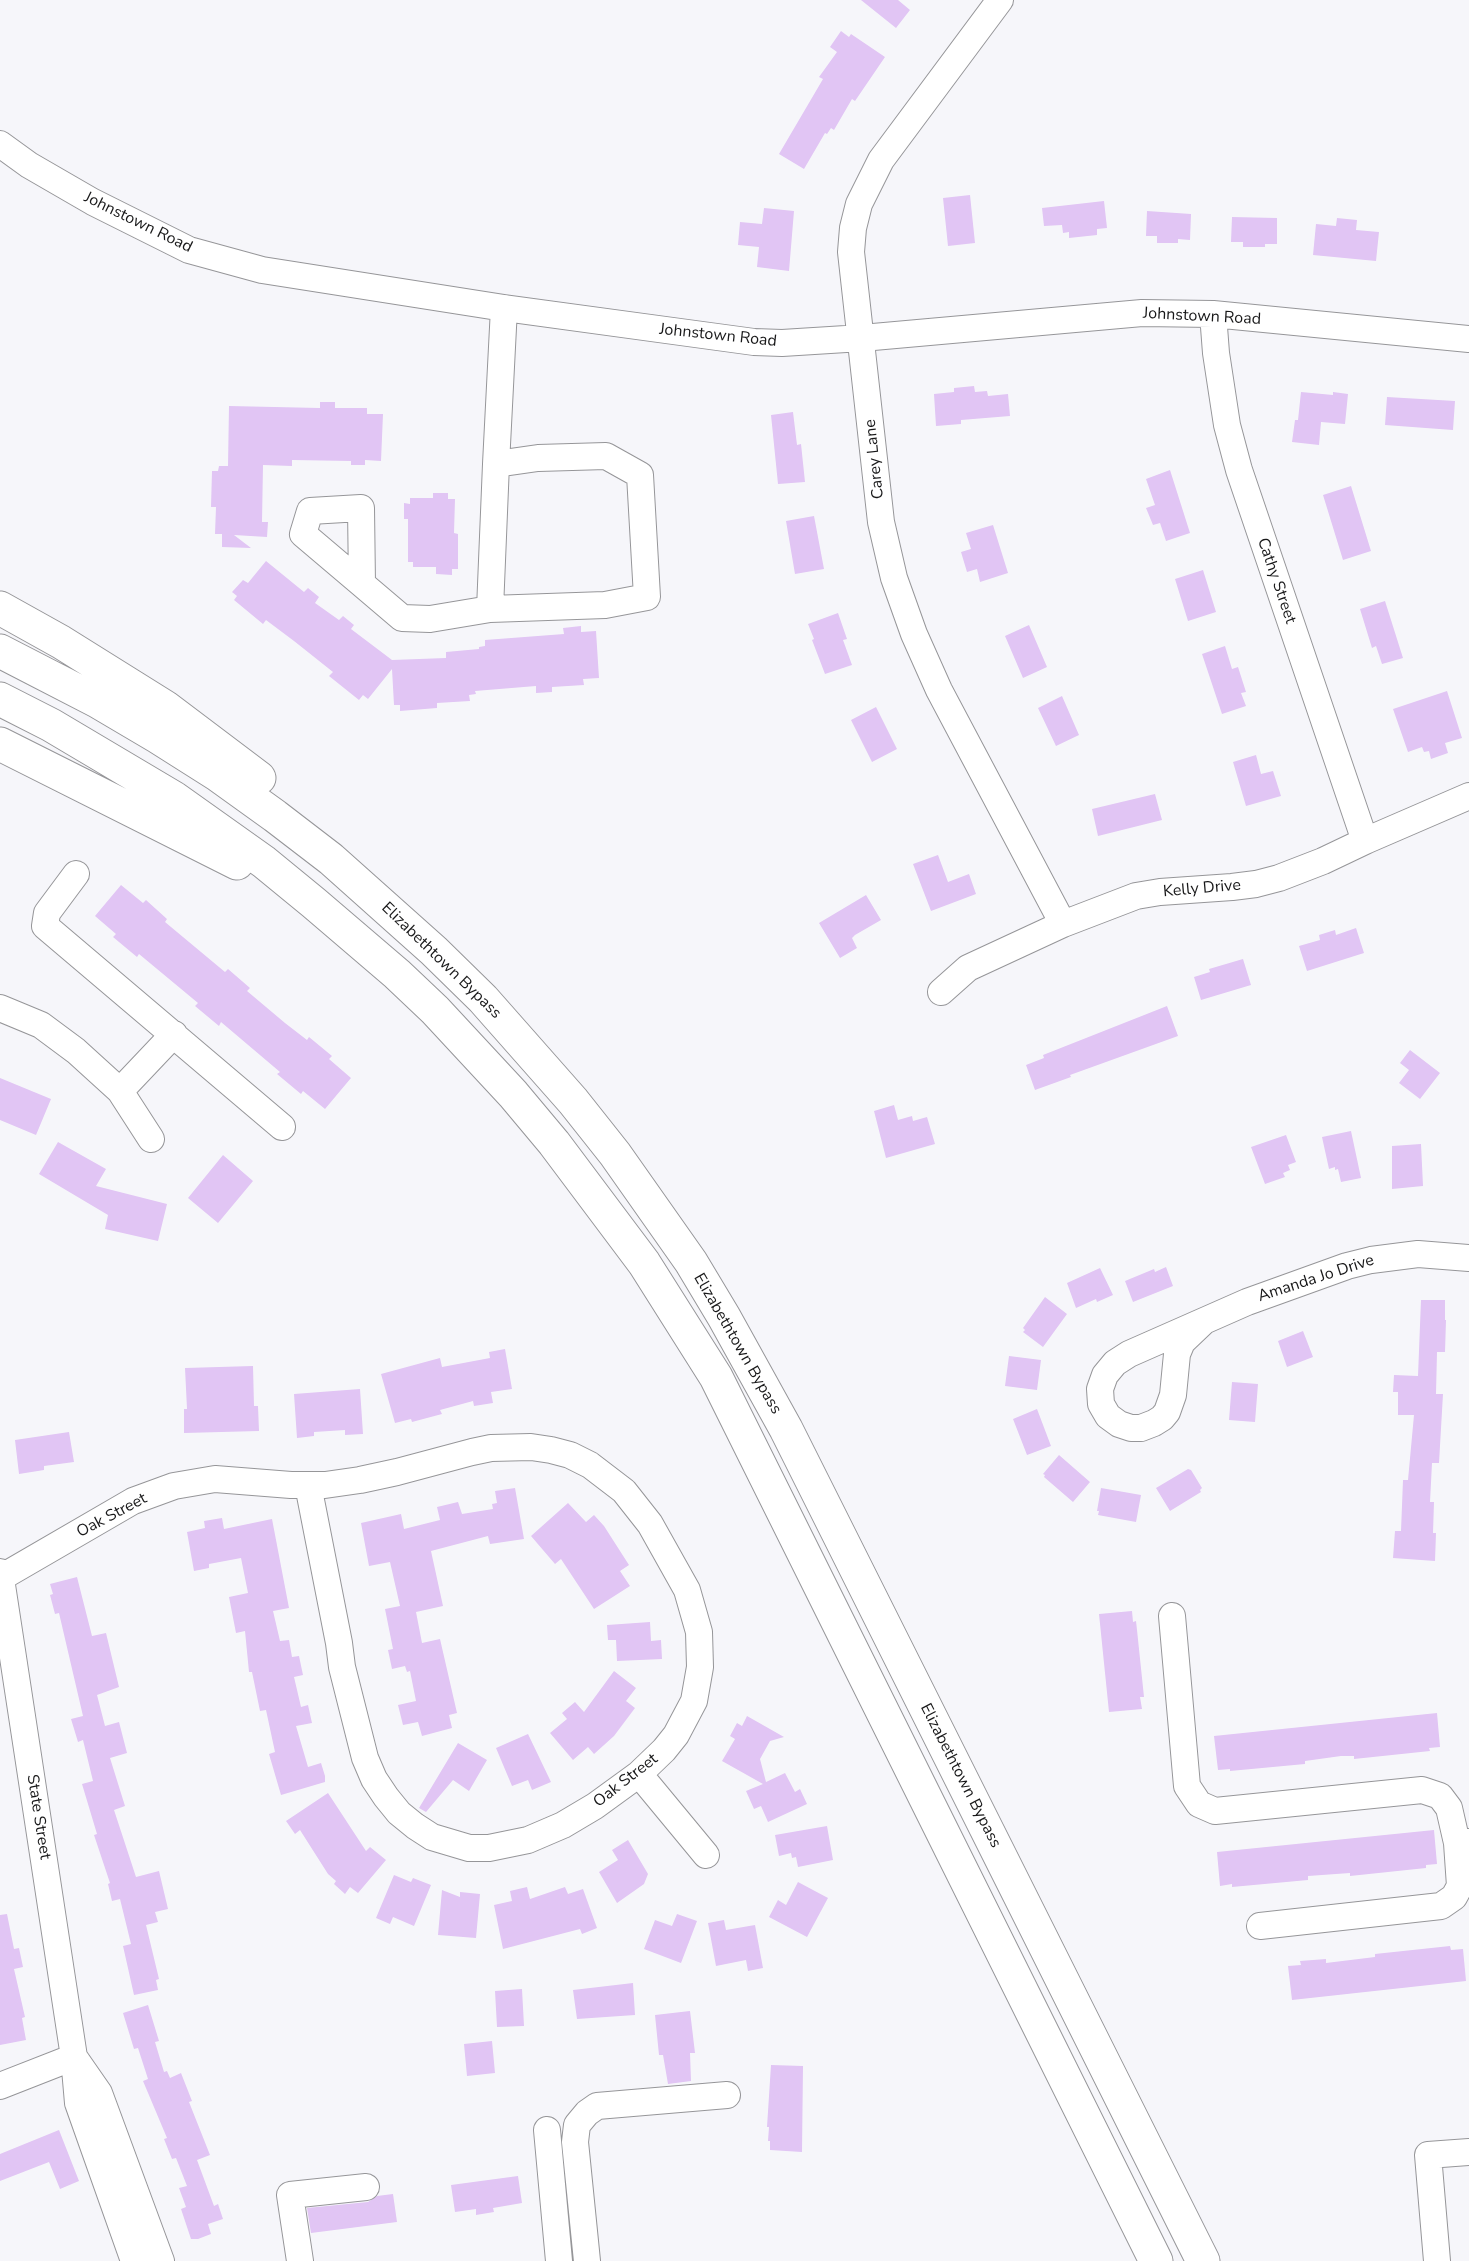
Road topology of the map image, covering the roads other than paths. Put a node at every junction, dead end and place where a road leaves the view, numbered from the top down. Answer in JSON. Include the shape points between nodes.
{"nodes":[{"id":1,"x":1000,"y":0,"type":"edge"},
{"id":2,"x":0,"y":144,"type":"edge"},
{"id":3,"x":504,"y":308,"type":"junction"},
{"id":4,"x":1214,"y":314,"type":"junction"},
{"id":5,"x":862,"y":338,"type":"junction"},
{"id":6,"x":1469,"y":339,"type":"edge"},
{"id":7,"x":496,"y":464,"type":"junction"},
{"id":8,"x":362,"y":584,"type":"dead end"},
{"id":9,"x":0,"y":608,"type":"edge"},
{"id":10,"x":490,"y":609,"type":"junction"},
{"id":11,"x":0,"y":651,"type":"edge"},
{"id":12,"x":0,"y":699,"type":"edge"},
{"id":13,"x":0,"y":744,"type":"edge"},
{"id":14,"x":1469,"y":796,"type":"edge"},
{"id":15,"x":1365,"y":841,"type":"junction"},
{"id":16,"x":76,"y":874,"type":"dead end"},
{"id":17,"x":314,"y":903,"type":"junction"},
{"id":18,"x":384,"y":905,"type":"junction"},
{"id":19,"x":1063,"y":924,"type":"junction"},
{"id":20,"x":941,"y":992,"type":"dead end"},
{"id":21,"x":0,"y":1008,"type":"edge"},
{"id":22,"x":174,"y":1034,"type":"junction"},
{"id":23,"x":120,"y":1091,"type":"junction"},
{"id":24,"x":282,"y":1127,"type":"dead end"},
{"id":25,"x":151,"y":1139,"type":"dead end"},
{"id":26,"x":1469,"y":1258,"type":"edge"},
{"id":27,"x":1203,"y":1322,"type":"junction"},
{"id":28,"x":308,"y":1485,"type":"junction"},
{"id":29,"x":1,"y":1574,"type":"edge"},
{"id":30,"x":1172,"y":1616,"type":"dead end"},
{"id":31,"x":639,"y":1774,"type":"junction"},
{"id":32,"x":1463,"y":1843,"type":"edge"},
{"id":33,"x":706,"y":1855,"type":"dead end"},
{"id":34,"x":1260,"y":1926,"type":"dead end"},
{"id":35,"x":74,"y":2057,"type":"junction"},
{"id":36,"x":0,"y":2086,"type":"edge"},
{"id":37,"x":726,"y":2095,"type":"dead end"},
{"id":38,"x":547,"y":2130,"type":"dead end"},
{"id":39,"x":1469,"y":2152,"type":"edge"},
{"id":40,"x":366,"y":2187,"type":"dead end"},
{"id":41,"x":134,"y":2261,"type":"edge"},
{"id":42,"x":160,"y":2261,"type":"edge"},
{"id":43,"x":300,"y":2261,"type":"edge"},
{"id":44,"x":559,"y":2261,"type":"edge"},
{"id":45,"x":587,"y":2261,"type":"edge"},
{"id":46,"x":1156,"y":2261,"type":"edge"},
{"id":47,"x":1203,"y":2261,"type":"edge"},
{"id":48,"x":1437,"y":2261,"type":"edge"}],
"edges":[{"from":1,"to":5,"type":"street","name":"Carey Lane","via":[[881,160],[859,204],[851,252]]},
{"from":2,"to":3,"type":"street","name":"Johnstown Road","via":[[93,202],[189,250],[262,270]]},
{"from":3,"to":5,"type":"street","name":"Johnstown Road","via":[[754,342]]},
{"from":3,"to":7,"type":"street"},
{"from":4,"to":5,"type":"street","name":"Johnstown Road","via":[[1142,313]]},
{"from":4,"to":6,"type":"street","name":"Johnstown Road"},
{"from":4,"to":15,"type":"street","name":"Cathy Street","via":[[1216,353],[1239,470]]},
{"from":5,"to":19,"type":"street","name":"Carey Lane","via":[[881,522],[894,578],[939,690]]},
{"from":7,"to":10,"type":"street"},
{"from":7,"to":10,"type":"street","via":[[606,456],[640,475],[647,597],[605,605]]},
{"from":8,"to":10,"type":"street","via":[[402,618],[430,620]]},
{"from":9,"to":18,"type":"highway","via":[[165,707],[300,809]]},
{"from":11,"to":18,"type":"highway","name":"Elizabethtown Bypass","via":[[97,701],[218,775]]},
{"from":12,"to":17,"type":"highway","via":[[174,798]]},
{"from":13,"to":17,"type":"highway"},
{"from":14,"to":15,"type":"street","name":"Kelly Drive"},
{"from":15,"to":19,"type":"street","name":"Kelly Drive","via":[[1323,861],[1256,884],[1136,896]]},
{"from":16,"to":22,"type":"street","via":[[47,913],[45,926]]},
{"from":17,"to":46,"type":"highway","via":[[435,1010],[513,1094],[644,1263],[716,1377]]},
{"from":18,"to":47,"type":"highway","name":"Elizabethtown Bypass","via":[[483,999],[573,1101],[654,1208],[719,1308],[786,1429]]},
{"from":19,"to":20,"type":"street","name":"Kelly Drive","via":[[968,968]]},
{"from":21,"to":23,"type":"street","via":[[41,1025],[60,1038]]},
{"from":22,"to":23,"type":"street"},
{"from":22,"to":24,"type":"street"},
{"from":23,"to":25,"type":"street"},
{"from":26,"to":27,"type":"street","name":"Amanda Jo Drive","via":[[1418,1254],[1371,1260],[1297,1282]]},
{"from":27,"to":27,"type":"street","name":"Amanda Jo Drive","via":[[1115,1363],[1100,1389],[1101,1404],[1108,1416],[1131,1428],[1141,1428],[1162,1418],[1173,1395],[1174,1365],[1182,1342]]},
{"from":28,"to":29,"type":"street","name":"Oak Street","via":[[215,1479],[174,1486],[133,1501]]},
{"from":28,"to":31,"type":"street","name":"Oak Street","via":[[359,1736],[374,1779],[399,1813],[424,1832],[450,1844],[469,1848],[508,1845],[563,1825]]},
{"from":28,"to":31,"type":"street","name":"Oak Street","via":[[360,1480],[472,1452],[510,1447],[570,1455],[608,1477],[638,1507],[671,1559],[687,1590],[701,1650],[694,1701],[687,1718],[664,1750]]},
{"from":29,"to":35,"type":"street","name":"State Street"},
{"from":30,"to":32,"type":"street","via":[[1187,1786],[1199,1804],[1215,1811],[1422,1790],[1440,1796]]},
{"from":31,"to":33,"type":"street"},
{"from":32,"to":34,"type":"street","via":[[1460,1886],[1454,1897],[1441,1906]]},
{"from":35,"to":36,"type":"street"},
{"from":35,"to":41,"type":"street","name":"State Street","via":[[78,2103]]},
{"from":35,"to":42,"type":"street","name":"State Street","via":[[99,2093]]},
{"from":37,"to":45,"type":"street","via":[[597,2106],[587,2113],[578,2125],[574,2142]]},
{"from":38,"to":44,"type":"street"},
{"from":39,"to":48,"type":"street","via":[[1428,2155]]},
{"from":40,"to":43,"type":"street","via":[[290,2195]]}]}
